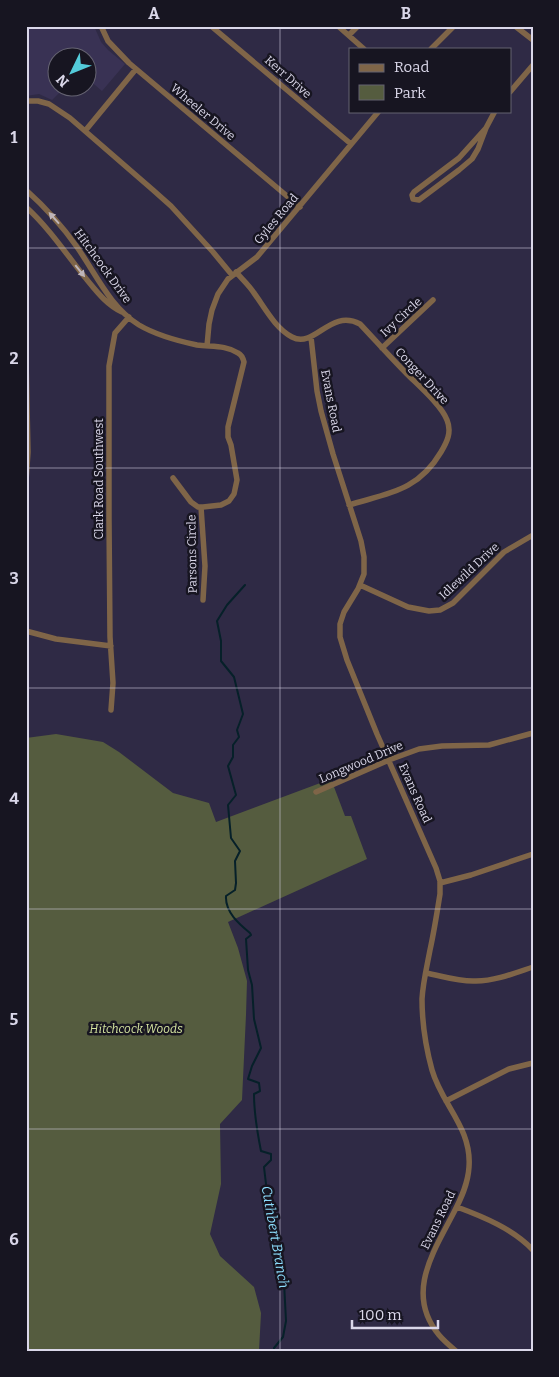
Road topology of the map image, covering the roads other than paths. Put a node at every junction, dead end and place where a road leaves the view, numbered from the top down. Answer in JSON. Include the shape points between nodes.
{"nodes":[{"id":1,"x":101,"y":26,"type":"edge"},
{"id":2,"x":211,"y":26,"type":"edge"},
{"id":3,"x":338,"y":26,"type":"edge"},
{"id":4,"x":358,"y":26,"type":"edge"},
{"id":5,"x":454,"y":26,"type":"edge"},
{"id":6,"x":515,"y":26,"type":"edge"},
{"id":7,"x":349,"y":35,"type":"junction"},
{"id":8,"x":533,"y":40,"type":"edge"},
{"id":9,"x":363,"y":48,"type":"edge"},
{"id":10,"x":432,"y":48,"type":"edge"},
{"id":11,"x":533,"y":65,"type":"edge"},
{"id":12,"x":136,"y":69,"type":"junction"},
{"id":13,"x":512,"y":90,"type":"edge"},
{"id":14,"x":26,"y":101,"type":"edge"},
{"id":15,"x":378,"y":112,"type":"edge"},
{"id":16,"x":494,"y":112,"type":"edge"},
{"id":17,"x":486,"y":128,"type":"junction"},
{"id":18,"x":85,"y":131,"type":"junction"},
{"id":19,"x":351,"y":144,"type":"junction"},
{"id":20,"x":26,"y":190,"type":"edge"},
{"id":21,"x":26,"y":207,"type":"edge"},
{"id":22,"x":300,"y":207,"type":"junction"},
{"id":23,"x":234,"y":273,"type":"junction"},
{"id":24,"x":433,"y":300,"type":"dead end"},
{"id":25,"x":127,"y":315,"type":"junction"},
{"id":26,"x":311,"y":337,"type":"junction"},
{"id":27,"x":207,"y":346,"type":"junction"},
{"id":28,"x":382,"y":348,"type":"junction"},
{"id":29,"x":26,"y":358,"type":"edge"},
{"id":30,"x":172,"y":478,"type":"dead end"},
{"id":31,"x":26,"y":481,"type":"edge"},
{"id":32,"x":349,"y":505,"type":"junction"},
{"id":33,"x":201,"y":507,"type":"junction"},
{"id":34,"x":533,"y":535,"type":"edge"},
{"id":35,"x":360,"y":585,"type":"junction"},
{"id":36,"x":203,"y":600,"type":"dead end"},
{"id":37,"x":26,"y":631,"type":"edge"},
{"id":38,"x":111,"y":646,"type":"junction"},
{"id":39,"x":112,"y":710,"type":"dead end"},
{"id":40,"x":533,"y":732,"type":"edge"},
{"id":41,"x":389,"y":760,"type":"junction"},
{"id":42,"x":316,"y":792,"type":"dead end"},
{"id":43,"x":533,"y":854,"type":"edge"},
{"id":44,"x":440,"y":883,"type":"junction"},
{"id":45,"x":533,"y":967,"type":"edge"},
{"id":46,"x":426,"y":973,"type":"junction"},
{"id":47,"x":533,"y":1064,"type":"edge"},
{"id":48,"x":446,"y":1101,"type":"junction"},
{"id":49,"x":457,"y":1206,"type":"junction"},
{"id":50,"x":533,"y":1250,"type":"edge"},
{"id":51,"x":456,"y":1351,"type":"edge"}],
"edges":[{"from":1,"to":12,"type":"street","name":"Wheeler Drive","via":[[112,47]]},
{"from":2,"to":19,"type":"street","name":"Kerr Drive"},
{"from":3,"to":7,"type":"street"},
{"from":4,"to":7,"type":"street"},
{"from":5,"to":10,"type":"street"},
{"from":6,"to":8,"type":"street"},
{"from":7,"to":9,"type":"street"},
{"from":11,"to":13,"type":"street"},
{"from":12,"to":18,"type":"street"},
{"from":12,"to":22,"type":"street","name":"Wheeler Drive"},
{"from":14,"to":18,"type":"street","via":[[49,104]]},
{"from":15,"to":19,"type":"street","name":"Gyles Road"},
{"from":16,"to":17,"type":"street"},
{"from":17,"to":17,"type":"street","via":[[460,158],[414,192],[413,199],[419,200],[466,164],[476,154]]},
{"from":18,"to":23,"type":"street","via":[[171,206]]},
{"from":19,"to":22,"type":"street","name":"Gyles Road"},
{"from":25,"to":20,"type":"street","name":"Hitchcock Drive","one_way":true,"via":[[98,281],[68,235]]},
{"from":21,"to":25,"type":"street","name":"Hitchcock Drive","one_way":true,"via":[[105,301]]},
{"from":22,"to":23,"type":"street","name":"Gyles Road","via":[[257,257]]},
{"from":23,"to":26,"type":"street","via":[[253,291],[286,333],[300,339]]},
{"from":23,"to":27,"type":"street","name":"Gyles Road","via":[[222,287],[212,310]]},
{"from":24,"to":28,"type":"street","name":"Ivy Circle"},
{"from":25,"to":27,"type":"street","via":[[157,334]]},
{"from":25,"to":38,"type":"street","name":"Clark Road Southwest","via":[[115,333],[109,366]]},
{"from":26,"to":28,"type":"street","name":"Conger Drive","via":[[339,321],[352,321],[360,324]]},
{"from":26,"to":32,"type":"street","name":"Evans Road","via":[[317,391]]},
{"from":27,"to":33,"type":"street","via":[[239,353],[244,362],[228,427],[236,489],[225,503]]},
{"from":28,"to":32,"type":"street","name":"Conger Drive","via":[[444,413],[448,440],[417,481]]},
{"from":29,"to":31,"type":"street"},
{"from":30,"to":33,"type":"street","via":[[191,502]]},
{"from":32,"to":35,"type":"street","name":"Evans Road","via":[[364,557]]},
{"from":33,"to":36,"type":"street","name":"Parsons Circle","via":[[205,566]]},
{"from":34,"to":35,"type":"street","name":"Idlewild Drive","via":[[504,552],[453,602],[440,610],[408,607]]},
{"from":35,"to":41,"type":"street","name":"Evans Road","via":[[342,618],[340,637],[350,669]]},
{"from":37,"to":38,"type":"street","via":[[56,639]]},
{"from":38,"to":39,"type":"street","name":"Clark Road Southwest"},
{"from":40,"to":41,"type":"street","name":"Longwood Drive","via":[[488,745],[428,748]]},
{"from":41,"to":42,"type":"street","name":"Longwood Drive"},
{"from":41,"to":44,"type":"street","name":"Evans Road"},
{"from":43,"to":44,"type":"street"},
{"from":44,"to":46,"type":"street","name":"Evans Road"},
{"from":45,"to":46,"type":"street","via":[[475,982]]},
{"from":46,"to":48,"type":"street","name":"Evans Road","via":[[422,1008],[427,1046],[436,1082]]},
{"from":47,"to":48,"type":"street","via":[[509,1069]]},
{"from":48,"to":49,"type":"street","name":"Evans Road","via":[[464,1132],[469,1154],[467,1183]]},
{"from":49,"to":50,"type":"street","via":[[513,1233]]},
{"from":49,"to":51,"type":"street","name":"Evans Road","via":[[428,1265],[422,1293],[431,1323]]}]}
